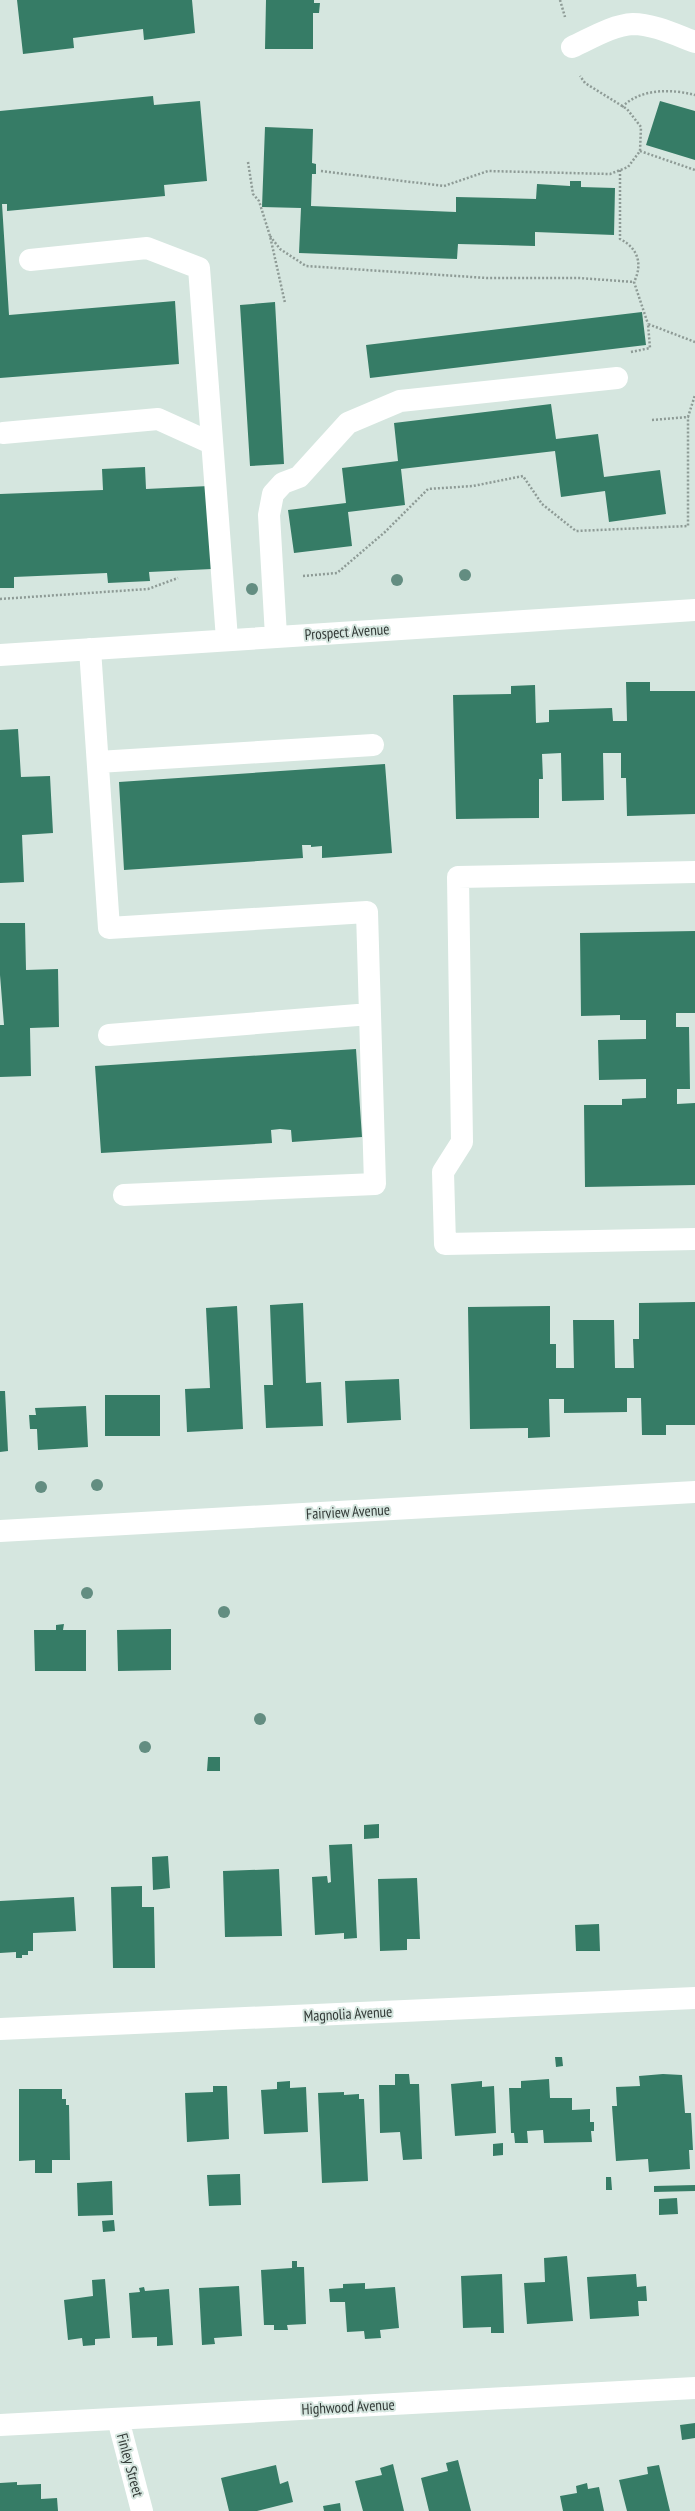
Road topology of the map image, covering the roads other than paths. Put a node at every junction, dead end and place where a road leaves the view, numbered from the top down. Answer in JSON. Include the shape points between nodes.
{"nodes":[{"id":1,"x":695,"y":42,"type":"edge"},
{"id":2,"x":572,"y":47,"type":"road end"},
{"id":3,"x":30,"y":260,"type":"dead end"},
{"id":4,"x":617,"y":378,"type":"road end"},
{"id":5,"x":3,"y":433,"type":"dead end"},
{"id":6,"x":212,"y":443,"type":"junction"},
{"id":7,"x":695,"y":610,"type":"edge"},
{"id":8,"x":276,"y":636,"type":"junction"},
{"id":9,"x":227,"y":639,"type":"junction"},
{"id":10,"x":90,"y":649,"type":"junction"},
{"id":11,"x":0,"y":656,"type":"edge"},
{"id":12,"x":373,"y":745,"type":"dead end"},
{"id":13,"x":98,"y":762,"type":"junction"},
{"id":14,"x":695,"y":872,"type":"edge"},
{"id":15,"x":370,"y":1014,"type":"junction"},
{"id":16,"x":109,"y":1035,"type":"dead end"},
{"id":17,"x":124,"y":1195,"type":"dead end"},
{"id":18,"x":695,"y":1239,"type":"edge"},
{"id":19,"x":695,"y":1492,"type":"edge"},
{"id":20,"x":0,"y":1531,"type":"edge"},
{"id":21,"x":695,"y":1998,"type":"edge"},
{"id":22,"x":0,"y":2029,"type":"edge"},
{"id":23,"x":695,"y":2388,"type":"edge"},
{"id":24,"x":118,"y":2419,"type":"junction"},
{"id":25,"x":0,"y":2425,"type":"edge"},
{"id":26,"x":142,"y":2511,"type":"edge"}],
"edges":[{"from":1,"to":2,"type":"street","via":[[632,24],[616,27]]},
{"from":3,"to":6,"type":"street","via":[[147,248],[199,268]]},
{"from":4,"to":8,"type":"street","via":[[400,401],[348,423],[299,477],[283,483],[273,494],[269,515]]},
{"from":5,"to":6,"type":"street","via":[[158,419]]},
{"from":6,"to":9,"type":"street"},
{"from":7,"to":8,"type":"street","name":"Prospect Avenue"},
{"from":8,"to":9,"type":"street","name":"Prospect Avenue"},
{"from":9,"to":10,"type":"street","name":"Prospect Avenue"},
{"from":10,"to":11,"type":"street","name":"Prospect Avenue"},
{"from":10,"to":13,"type":"street"},
{"from":12,"to":13,"type":"street"},
{"from":13,"to":15,"type":"street","via":[[109,928],[367,912]]},
{"from":14,"to":18,"type":"street","via":[[458,877],[462,1142],[443,1172],[445,1244]]},
{"from":15,"to":16,"type":"street"},
{"from":15,"to":17,"type":"street","via":[[375,1184]]},
{"from":19,"to":20,"type":"street","name":"Fairview Avenue"},
{"from":21,"to":22,"type":"street","name":"Magnolia Avenue"},
{"from":23,"to":24,"type":"street","name":"Highwood Avenue"},
{"from":24,"to":25,"type":"street","name":"Highwood Avenue"},
{"from":24,"to":26,"type":"street","name":"Finley Street"}]}
